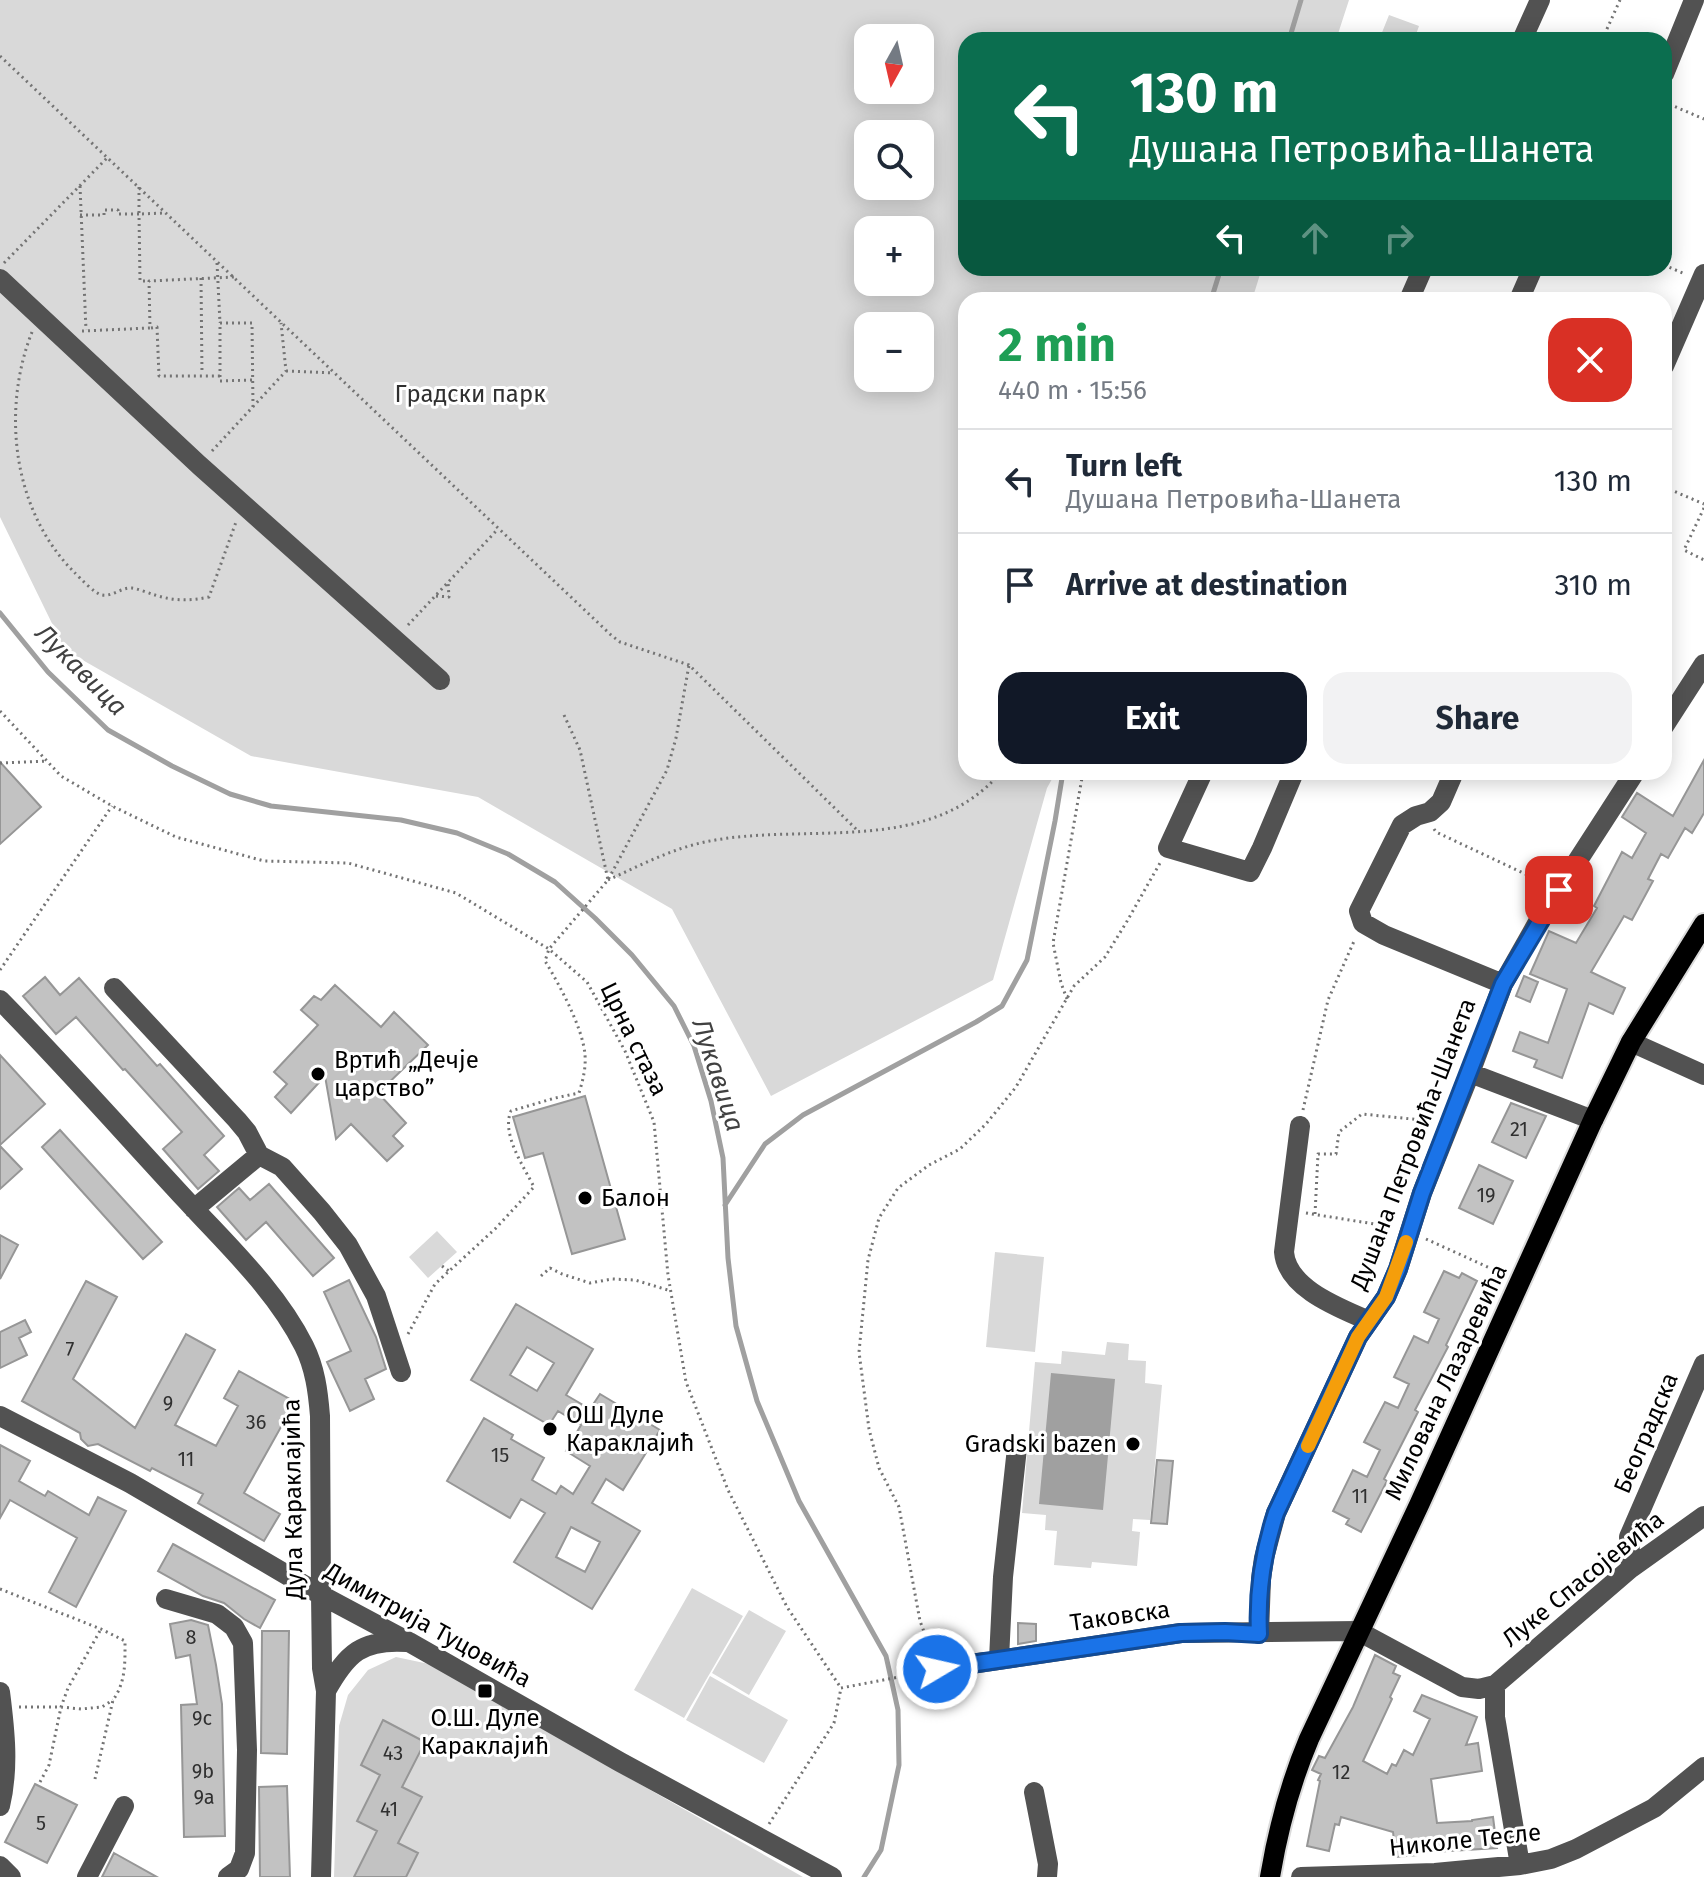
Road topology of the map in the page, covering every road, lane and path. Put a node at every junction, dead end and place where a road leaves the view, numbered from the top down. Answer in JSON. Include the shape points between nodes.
{"nodes":[{"id":1,"x":1540,"y":0,"type":"edge"},
{"id":2,"x":1620,"y":0,"type":"edge"},
{"id":3,"x":1694,"y":0,"type":"edge"},
{"id":4,"x":1526,"y":32,"type":"edge"},
{"id":5,"x":1606,"y":32,"type":"edge"},
{"id":6,"x":1672,"y":54,"type":"edge"},
{"id":7,"x":0,"y":56,"type":"edge"},
{"id":8,"x":1672,"y":105,"type":"edge"},
{"id":9,"x":1704,"y":119,"type":"edge"},
{"id":10,"x":108,"y":157,"type":"junction"},
{"id":11,"x":80,"y":186,"type":"junction"},
{"id":12,"x":139,"y":187,"type":"junction"},
{"id":13,"x":166,"y":212,"type":"junction"},
{"id":14,"x":139,"y":214,"type":"junction"},
{"id":15,"x":80,"y":215,"type":"junction"},
{"id":16,"x":217,"y":261,"type":"junction"},
{"id":17,"x":1672,"y":267,"type":"edge"},
{"id":18,"x":0,"y":268,"type":"edge"},
{"id":19,"x":1696,"y":274,"type":"edge"},
{"id":20,"x":218,"y":277,"type":"junction"},
{"id":21,"x":234,"y":277,"type":"junction"},
{"id":22,"x":201,"y":278,"type":"junction"},
{"id":23,"x":0,"y":279,"type":"edge"},
{"id":24,"x":149,"y":281,"type":"junction"},
{"id":25,"x":39,"y":318,"type":"junction"},
{"id":26,"x":281,"y":321,"type":"junction"},
{"id":27,"x":220,"y":323,"type":"junction"},
{"id":28,"x":150,"y":328,"type":"junction"},
{"id":29,"x":86,"y":331,"type":"junction"},
{"id":30,"x":57,"y":333,"type":"junction"},
{"id":31,"x":1672,"y":343,"type":"edge"},
{"id":32,"x":286,"y":371,"type":"junction"},
{"id":33,"x":335,"y":373,"type":"junction"},
{"id":34,"x":202,"y":376,"type":"junction"},
{"id":35,"x":220,"y":376,"type":"junction"},
{"id":36,"x":252,"y":380,"type":"junction"},
{"id":37,"x":253,"y":407,"type":"junction"},
{"id":38,"x":199,"y":465,"type":"junction"},
{"id":39,"x":1672,"y":491,"type":"edge"},
{"id":40,"x":243,"y":503,"type":"junction"},
{"id":41,"x":1704,"y":506,"type":"edge"},
{"id":42,"x":498,"y":529,"type":"junction"},
{"id":43,"x":1704,"y":560,"type":"edge"},
{"id":44,"x":448,"y":582,"type":"junction"},
{"id":45,"x":435,"y":596,"type":"junction"},
{"id":46,"x":395,"y":639,"type":"junction"},
{"id":47,"x":1704,"y":664,"type":"edge"},
{"id":48,"x":689,"y":665,"type":"junction"},
{"id":49,"x":440,"y":680,"type":"dead end"},
{"id":50,"x":0,"y":711,"type":"edge"},
{"id":51,"x":1672,"y":714,"type":"edge"},
{"id":52,"x":564,"y":715,"type":"dead end"},
{"id":53,"x":47,"y":761,"type":"junction"},
{"id":54,"x":0,"y":763,"type":"edge"},
{"id":55,"x":994,"y":780,"type":"edge"},
{"id":56,"x":1082,"y":780,"type":"edge"},
{"id":57,"x":1199,"y":780,"type":"edge"},
{"id":58,"x":1291,"y":780,"type":"edge"},
{"id":59,"x":1451,"y":780,"type":"edge"},
{"id":60,"x":1630,"y":780,"type":"edge"},
{"id":61,"x":112,"y":806,"type":"junction"},
{"id":62,"x":1433,"y":827,"type":"dead end"},
{"id":63,"x":858,"y":831,"type":"junction"},
{"id":64,"x":1168,"y":848,"type":"junction"},
{"id":65,"x":608,"y":880,"type":"junction"},
{"id":66,"x":1538,"y":880,"type":"dead end"},
{"id":67,"x":1363,"y":923,"type":"junction"},
{"id":68,"x":1704,"y":924,"type":"edge"},
{"id":69,"x":549,"y":949,"type":"junction"},
{"id":70,"x":0,"y":970,"type":"edge"},
{"id":71,"x":1503,"y":984,"type":"junction"},
{"id":72,"x":114,"y":988,"type":"dead end"},
{"id":73,"x":1067,"y":999,"type":"junction"},
{"id":74,"x":1,"y":1001,"type":"edge"},
{"id":75,"x":1631,"y":1042,"type":"junction"},
{"id":76,"x":1470,"y":1073,"type":"junction"},
{"id":77,"x":1704,"y":1075,"type":"edge"},
{"id":78,"x":1593,"y":1120,"type":"junction"},
{"id":79,"x":1437,"y":1122,"type":"dead end"},
{"id":80,"x":1300,"y":1126,"type":"joint"},
{"id":81,"x":259,"y":1155,"type":"junction"},
{"id":82,"x":194,"y":1209,"type":"junction"},
{"id":83,"x":1315,"y":1214,"type":"dead end"},
{"id":84,"x":442,"y":1266,"type":"dead end"},
{"id":85,"x":449,"y":1271,"type":"junction"},
{"id":86,"x":541,"y":1276,"type":"dead end"},
{"id":87,"x":671,"y":1291,"type":"junction"},
{"id":88,"x":1369,"y":1321,"type":"junction"},
{"id":89,"x":398,"y":1364,"type":"joint"},
{"id":90,"x":1704,"y":1364,"type":"edge"},
{"id":91,"x":0,"y":1416,"type":"edge"},
{"id":92,"x":1017,"y":1448,"type":"dead end"},
{"id":93,"x":1703,"y":1519,"type":"edge"},
{"id":94,"x":1629,"y":1537,"type":"junction"},
{"id":95,"x":1655,"y":1552,"type":"junction"},
{"id":96,"x":1631,"y":1568,"type":"junction"},
{"id":97,"x":0,"y":1589,"type":"edge"},
{"id":98,"x":321,"y":1595,"type":"junction"},
{"id":99,"x":166,"y":1599,"type":"dead end"},
{"id":100,"x":101,"y":1629,"type":"junction"},
{"id":101,"x":1358,"y":1631,"type":"junction"},
{"id":102,"x":1259,"y":1634,"type":"junction"},
{"id":103,"x":409,"y":1642,"type":"junction"},
{"id":104,"x":999,"y":1659,"type":"junction"},
{"id":105,"x":937,"y":1669,"type":"joint"},
{"id":106,"x":915,"y":1674,"type":"dead end"},
{"id":107,"x":1495,"y":1685,"type":"junction"},
{"id":108,"x":841,"y":1688,"type":"junction"},
{"id":109,"x":326,"y":1691,"type":"junction"},
{"id":110,"x":1,"y":1700,"type":"edge"},
{"id":111,"x":113,"y":1700,"type":"junction"},
{"id":112,"x":61,"y":1707,"type":"junction"},
{"id":113,"x":1704,"y":1767,"type":"edge"},
{"id":114,"x":95,"y":1779,"type":"dead end"},
{"id":115,"x":40,"y":1782,"type":"dead end"},
{"id":116,"x":1034,"y":1792,"type":"dead end"},
{"id":117,"x":0,"y":1806,"type":"edge"},
{"id":118,"x":124,"y":1806,"type":"dead end"},
{"id":119,"x":761,"y":1837,"type":"junction"},
{"id":120,"x":1520,"y":1865,"type":"junction"},
{"id":121,"x":0,"y":1866,"type":"edge"},
{"id":122,"x":825,"y":1873,"type":"edge"},
{"id":123,"x":11,"y":1877,"type":"edge"},
{"id":124,"x":87,"y":1877,"type":"edge"},
{"id":125,"x":228,"y":1877,"type":"edge"},
{"id":126,"x":321,"y":1877,"type":"edge"},
{"id":127,"x":1047,"y":1877,"type":"edge"},
{"id":128,"x":1270,"y":1877,"type":"edge"},
{"id":129,"x":1301,"y":1877,"type":"edge"}],
"edges":[{"from":1,"to":4,"type":"street"},
{"from":2,"to":5,"type":"path"},
{"from":3,"to":6,"type":"street"},
{"from":7,"to":10,"type":"path"},
{"from":8,"to":9,"type":"path"},
{"from":10,"to":11,"type":"path"},
{"from":10,"to":12,"type":"path"},
{"from":11,"to":15,"type":"path"},
{"from":11,"to":18,"type":"path"},
{"from":12,"to":13,"type":"path"},
{"from":12,"to":14,"type":"path"},
{"from":13,"to":14,"type":"path"},
{"from":13,"to":16,"type":"path"},
{"from":14,"to":15,"type":"path","via":[[104,210],[104,215]]},
{"from":14,"to":24,"type":"path","via":[[140,281]]},
{"from":15,"to":29,"type":"path"},
{"from":16,"to":20,"type":"path"},
{"from":16,"to":21,"type":"path"},
{"from":17,"to":19,"type":"path"},
{"from":19,"to":31,"type":"street"},
{"from":20,"to":21,"type":"path"},
{"from":20,"to":22,"type":"path"},
{"from":20,"to":27,"type":"path"},
{"from":21,"to":26,"type":"path"},
{"from":22,"to":24,"type":"path"},
{"from":22,"to":34,"type":"path"},
{"from":23,"to":25,"type":"street"},
{"from":24,"to":28,"type":"path"},
{"from":25,"to":30,"type":"street"},
{"from":25,"to":40,"type":"path","via":[[19,380],[16,449],[44,532],[82,580],[105,596],[130,588],[173,600],[209,597]]},
{"from":26,"to":32,"type":"path"},
{"from":26,"to":33,"type":"path"},
{"from":27,"to":35,"type":"path"},
{"from":27,"to":36,"type":"path","via":[[252,323]]},
{"from":28,"to":29,"type":"path"},
{"from":28,"to":34,"type":"path","via":[[157,327],[159,376]]},
{"from":29,"to":30,"type":"path"},
{"from":30,"to":38,"type":"street"},
{"from":32,"to":33,"type":"path"},
{"from":32,"to":37,"type":"path"},
{"from":33,"to":42,"type":"path"},
{"from":34,"to":35,"type":"path"},
{"from":35,"to":36,"type":"path","via":[[220,381]]},
{"from":36,"to":37,"type":"path"},
{"from":37,"to":38,"type":"path"},
{"from":38,"to":40,"type":"street"},
{"from":39,"to":41,"type":"path"},
{"from":40,"to":46,"type":"street"},
{"from":41,"to":43,"type":"path","via":[[1684,550]]},
{"from":42,"to":44,"type":"path"},
{"from":42,"to":48,"type":"path","via":[[615,639]]},
{"from":44,"to":45,"type":"path"},
{"from":44,"to":45,"type":"path","via":[[449,597]]},
{"from":45,"to":46,"type":"path"},
{"from":46,"to":49,"type":"street"},
{"from":47,"to":51,"type":"street"},
{"from":48,"to":63,"type":"path"},
{"from":48,"to":65,"type":"path","via":[[667,770]]},
{"from":50,"to":53,"type":"path","name":"Црна стаза"},
{"from":52,"to":65,"type":"path","via":[[580,750]]},
{"from":53,"to":54,"type":"path"},
{"from":53,"to":61,"type":"path","name":"Црна стаза","via":[[61,776]]},
{"from":55,"to":63,"type":"path","via":[[939,817]]},
{"from":56,"to":73,"type":"path","via":[[1053,943]]},
{"from":57,"to":64,"type":"street"},
{"from":58,"to":64,"type":"street","via":[[1250,872]]},
{"from":59,"to":67,"type":"street","via":[[1441,802],[1402,825],[1359,911]]},
{"from":60,"to":71,"type":"street","name":"Душана Петровића-Шанета"},
{"from":61,"to":69,"type":"path","name":"Црна стаза","via":[[176,837],[264,861],[348,863],[456,893]]},
{"from":61,"to":70,"type":"path"},
{"from":62,"to":66,"type":"path"},
{"from":63,"to":65,"type":"path","via":[[704,842]]},
{"from":64,"to":73,"type":"path","via":[[1105,957]]},
{"from":65,"to":69,"type":"path"},
{"from":67,"to":71,"type":"street","name":"Душана Петровића-Шанета"},
{"from":67,"to":80,"type":"path","via":[[1328,1000]]},
{"from":68,"to":75,"type":"main road","name":"Милована Лазаревића"},
{"from":69,"to":85,"type":"path","via":[[545,961],[562,990],[585,1053],[579,1093],[511,1111],[517,1158],[534,1187]]},
{"from":69,"to":87,"type":"path","name":"Црна стаза","via":[[587,982],[625,1051],[654,1122]]},
{"from":71,"to":76,"type":"street","name":"Душана Петровића-Шанета"},
{"from":72,"to":81,"type":"street","via":[[237,1120]]},
{"from":73,"to":105,"type":"path","via":[[1016,1087],[986,1124],[960,1149],[898,1188],[879,1218],[868,1260],[859,1352],[869,1429],[879,1468],[899,1507],[920,1621]]},
{"from":74,"to":82,"type":"street","name":"Дула Караклајића"},
{"from":75,"to":77,"type":"street"},
{"from":75,"to":78,"type":"main road","name":"Милована Лазаревића"},
{"from":76,"to":78,"type":"street"},
{"from":76,"to":88,"type":"street","name":"Душана Петровића-Шанета","via":[[1398,1269]]},
{"from":78,"to":101,"type":"main road","name":"Милована Лазаревића"},
{"from":79,"to":83,"type":"path","via":[[1362,1114],[1339,1132],[1336,1154],[1318,1154]]},
{"from":80,"to":88,"type":"street","via":[[1286,1265],[1309,1291]]},
{"from":81,"to":82,"type":"street"},
{"from":81,"to":89,"type":"street","via":[[282,1167],[348,1245],[376,1296]]},
{"from":82,"to":98,"type":"street","name":"Дула Караклајића","via":[[272,1296],[310,1361],[320,1416]]},
{"from":84,"to":85,"type":"path"},
{"from":85,"to":89,"type":"path","via":[[435,1284]]},
{"from":86,"to":87,"type":"path","via":[[550,1268],[590,1283],[635,1280]]},
{"from":87,"to":108,"type":"path","name":"Црна стаза","via":[[686,1382],[728,1490],[787,1607]]},
{"from":88,"to":102,"type":"street","name":"Душана Петровића-Шанета","via":[[1276,1513],[1264,1558]]},
{"from":90,"to":94,"type":"street","name":"Београдска"},
{"from":91,"to":98,"type":"street","name":"Димитрија Туцовића","via":[[130,1483]]},
{"from":92,"to":104,"type":"street"},
{"from":93,"to":95,"type":"street","name":"Луке Спасојевића"},
{"from":94,"to":95,"type":"street","via":[[1636,1548]]},
{"from":94,"to":96,"type":"street","name":"Београдска"},
{"from":95,"to":96,"type":"street","name":"Луке Спасојевића"},
{"from":96,"to":107,"type":"street","name":"Луке Спасојевића"},
{"from":97,"to":100,"type":"path"},
{"from":98,"to":103,"type":"street","name":"Димитрија Туцовића"},
{"from":98,"to":109,"type":"street","name":"Дула Караклајића"},
{"from":99,"to":125,"type":"street","via":[[217,1614],[243,1643],[245,1853],[239,1869]]},
{"from":100,"to":111,"type":"path","via":[[125,1641],[123,1677]]},
{"from":100,"to":112,"type":"path"},
{"from":101,"to":102,"type":"street","name":"Таковска"},
{"from":101,"to":107,"type":"street","via":[[1462,1687]]},
{"from":101,"to":128,"type":"main road","name":"Милована Лазаревића","via":[[1294,1774]]},
{"from":102,"to":104,"type":"street","name":"Таковска","via":[[1181,1633]]},
{"from":103,"to":109,"type":"street","via":[[381,1642],[356,1651]]},
{"from":103,"to":119,"type":"street","name":"Димитрија Туцовића"},
{"from":104,"to":105,"type":"street","name":"Таковска"},
{"from":106,"to":108,"type":"path"},
{"from":107,"to":120,"type":"street","via":[[1495,1717]]},
{"from":108,"to":119,"type":"path","via":[[834,1723]]},
{"from":109,"to":126,"type":"street","name":"Дула Караклајића"},
{"from":110,"to":112,"type":"path"},
{"from":110,"to":117,"type":"street","via":[[6,1769]]},
{"from":111,"to":112,"type":"path","via":[[102,1707]]},
{"from":111,"to":114,"type":"path"},
{"from":112,"to":115,"type":"path","via":[[49,1765]]},
{"from":113,"to":120,"type":"street","name":"Николе Тесле","via":[[1654,1808],[1616,1829],[1564,1854]]},
{"from":116,"to":127,"type":"street"},
{"from":118,"to":124,"type":"street"},
{"from":119,"to":122,"type":"street","name":"Димитрија Туцовића"},
{"from":120,"to":129,"type":"street","name":"Николе Тесле"},
{"from":121,"to":123,"type":"street"}]}
